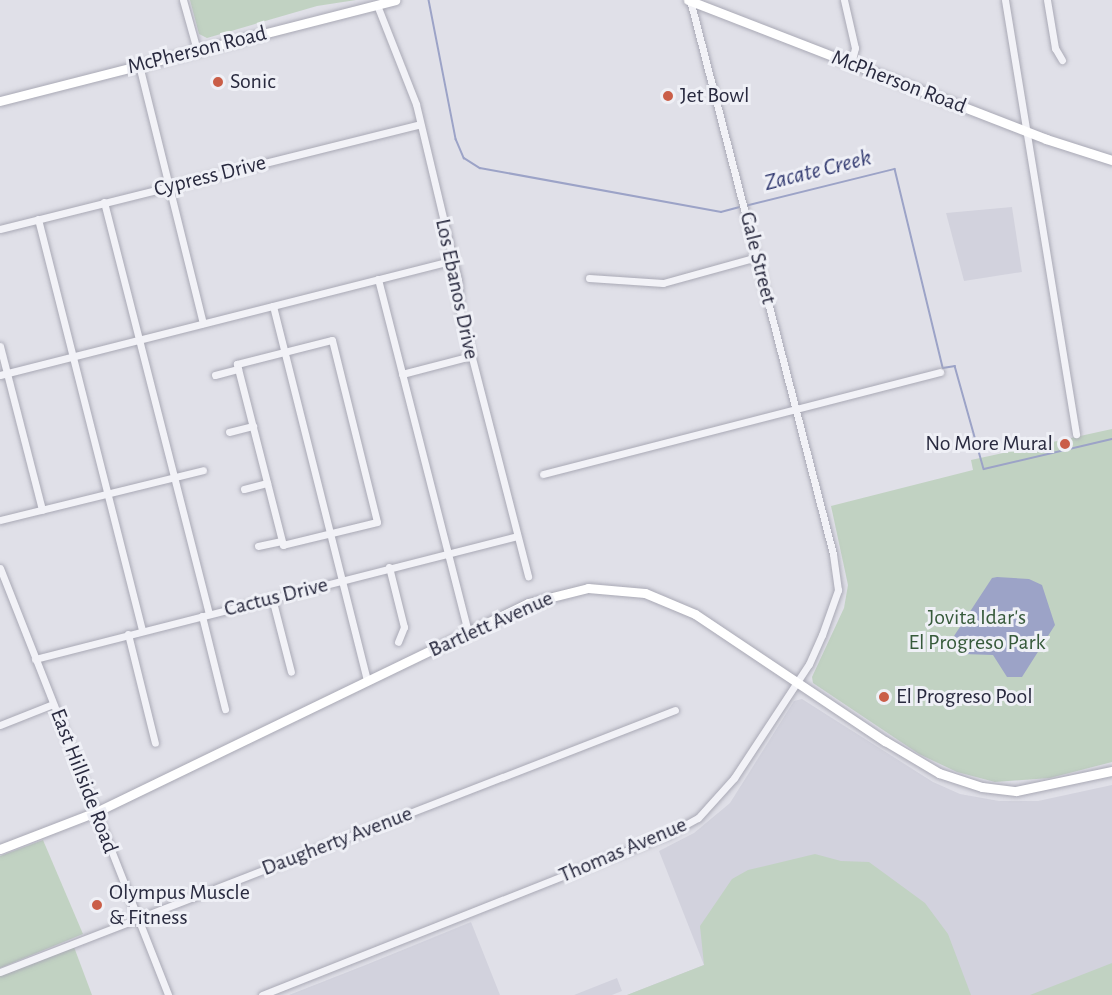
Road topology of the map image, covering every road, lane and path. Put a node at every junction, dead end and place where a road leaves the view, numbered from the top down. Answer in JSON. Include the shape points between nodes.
{"nodes":[{"id":1,"x":183,"y":0,"type":"edge"},
{"id":2,"x":395,"y":0,"type":"edge"},
{"id":3,"x":690,"y":0,"type":"edge"},
{"id":4,"x":844,"y":0,"type":"edge"},
{"id":5,"x":1005,"y":0,"type":"edge"},
{"id":6,"x":1047,"y":0,"type":"edge"},
{"id":7,"x":377,"y":4,"type":"junction"},
{"id":8,"x":197,"y":50,"type":"junction"},
{"id":9,"x":1062,"y":60,"type":"dead end"},
{"id":10,"x":851,"y":64,"type":"junction"},
{"id":11,"x":139,"y":65,"type":"junction"},
{"id":12,"x":0,"y":100,"type":"edge"},
{"id":13,"x":420,"y":124,"type":"junction"},
{"id":14,"x":1027,"y":131,"type":"junction"},
{"id":15,"x":1112,"y":160,"type":"edge"},
{"id":16,"x":169,"y":185,"type":"junction"},
{"id":17,"x":104,"y":202,"type":"junction"},
{"id":18,"x":38,"y":219,"type":"junction"},
{"id":19,"x":0,"y":229,"type":"edge"},
{"id":20,"x":757,"y":257,"type":"junction"},
{"id":21,"x":453,"y":260,"type":"junction"},
{"id":22,"x":589,"y":278,"type":"dead end"},
{"id":23,"x":378,"y":279,"type":"junction"},
{"id":24,"x":273,"y":306,"type":"junction"},
{"id":25,"x":203,"y":323,"type":"junction"},
{"id":26,"x":139,"y":340,"type":"junction"},
{"id":27,"x":0,"y":346,"type":"edge"},
{"id":28,"x":284,"y":352,"type":"junction"},
{"id":29,"x":471,"y":356,"type":"junction"},
{"id":30,"x":73,"y":357,"type":"junction"},
{"id":31,"x":238,"y":367,"type":"junction"},
{"id":32,"x":940,"y":372,"type":"dead end"},
{"id":33,"x":3,"y":374,"type":"edge"},
{"id":34,"x":402,"y":374,"type":"junction"},
{"id":35,"x":215,"y":375,"type":"dead end"},
{"id":36,"x":796,"y":409,"type":"junction"},
{"id":37,"x":253,"y":426,"type":"junction"},
{"id":38,"x":229,"y":432,"type":"dead end"},
{"id":39,"x":1076,"y":434,"type":"dead end"},
{"id":40,"x":203,"y":470,"type":"dead end"},
{"id":41,"x":543,"y":474,"type":"dead end"},
{"id":42,"x":174,"y":477,"type":"junction"},
{"id":43,"x":267,"y":483,"type":"junction"},
{"id":44,"x":244,"y":489,"type":"dead end"},
{"id":45,"x":108,"y":493,"type":"junction"},
{"id":46,"x":42,"y":510,"type":"junction"},
{"id":47,"x":823,"y":517,"type":"joint"},
{"id":48,"x":0,"y":520,"type":"edge"},
{"id":49,"x":330,"y":534,"type":"junction"},
{"id":50,"x":517,"y":536,"type":"junction"},
{"id":51,"x":282,"y":543,"type":"junction"},
{"id":52,"x":258,"y":546,"type":"dead end"},
{"id":53,"x":448,"y":553,"type":"junction"},
{"id":54,"x":0,"y":567,"type":"edge"},
{"id":55,"x":389,"y":567,"type":"junction"},
{"id":56,"x":528,"y":576,"type":"dead end"},
{"id":57,"x":342,"y":580,"type":"junction"},
{"id":58,"x":272,"y":598,"type":"junction"},
{"id":59,"x":205,"y":615,"type":"junction"},
{"id":60,"x":142,"y":631,"type":"junction"},
{"id":61,"x":468,"y":632,"type":"junction"},
{"id":62,"x":128,"y":634,"type":"junction"},
{"id":63,"x":398,"y":642,"type":"dead end"},
{"id":64,"x":35,"y":658,"type":"junction"},
{"id":65,"x":291,"y":672,"type":"dead end"},
{"id":66,"x":367,"y":680,"type":"junction"},
{"id":67,"x":796,"y":683,"type":"junction"},
{"id":68,"x":53,"y":704,"type":"junction"},
{"id":69,"x":225,"y":709,"type":"dead end"},
{"id":70,"x":675,"y":710,"type":"dead end"},
{"id":71,"x":0,"y":726,"type":"edge"},
{"id":72,"x":155,"y":743,"type":"dead end"},
{"id":73,"x":1112,"y":771,"type":"edge"},
{"id":74,"x":96,"y":812,"type":"junction"},
{"id":75,"x":0,"y":849,"type":"edge"},
{"id":76,"x":137,"y":918,"type":"junction"},
{"id":77,"x":0,"y":972,"type":"edge"},
{"id":78,"x":168,"y":995,"type":"edge"},
{"id":79,"x":262,"y":995,"type":"edge"}],
"edges":[{"from":1,"to":8,"type":"street"},
{"from":2,"to":7,"type":"main road","name":"McPherson Road"},
{"from":3,"to":10,"type":"main road","name":"McPherson Road"},
{"from":3,"to":20,"type":"street","name":"Gale Street"},
{"from":4,"to":10,"type":"street","via":[[855,48]]},
{"from":5,"to":14,"type":"street"},
{"from":6,"to":9,"type":"street","via":[[1055,48]]},
{"from":7,"to":8,"type":"main road","name":"McPherson Road"},
{"from":7,"to":13,"type":"street","name":"Los Ebanos Drive","via":[[403,64]]},
{"from":8,"to":11,"type":"main road","name":"McPherson Road"},
{"from":10,"to":14,"type":"main road","name":"McPherson Road"},
{"from":11,"to":12,"type":"main road","name":"McPherson Road"},
{"from":11,"to":16,"type":"street"},
{"from":13,"to":16,"type":"street","name":"Cypress Drive"},
{"from":13,"to":21,"type":"street","name":"Los Ebanos Drive"},
{"from":14,"to":15,"type":"main road","name":"McPherson Road"},
{"from":14,"to":39,"type":"street"},
{"from":16,"to":17,"type":"street","name":"Cypress Drive"},
{"from":16,"to":25,"type":"street"},
{"from":17,"to":18,"type":"street","name":"Cypress Drive"},
{"from":17,"to":26,"type":"street"},
{"from":18,"to":19,"type":"street","name":"Cypress Drive"},
{"from":18,"to":30,"type":"street"},
{"from":20,"to":22,"type":"street","via":[[663,283]]},
{"from":20,"to":36,"type":"street","name":"Gale Street"},
{"from":21,"to":23,"type":"street"},
{"from":21,"to":29,"type":"street","name":"Los Ebanos Drive"},
{"from":23,"to":24,"type":"street"},
{"from":23,"to":34,"type":"street"},
{"from":24,"to":25,"type":"street"},
{"from":24,"to":28,"type":"street"},
{"from":25,"to":26,"type":"street"},
{"from":26,"to":30,"type":"street"},
{"from":26,"to":42,"type":"street"},
{"from":27,"to":33,"type":"street"},
{"from":28,"to":31,"type":"street"},
{"from":28,"to":49,"type":"street"},
{"from":28,"to":49,"type":"street","via":[[332,340],[377,522]]},
{"from":29,"to":34,"type":"street"},
{"from":29,"to":50,"type":"street","name":"Los Ebanos Drive"},
{"from":30,"to":33,"type":"street"},
{"from":30,"to":45,"type":"street"},
{"from":31,"to":35,"type":"street"},
{"from":31,"to":37,"type":"street"},
{"from":32,"to":36,"type":"street"},
{"from":33,"to":46,"type":"street"},
{"from":34,"to":53,"type":"street"},
{"from":36,"to":41,"type":"street"},
{"from":36,"to":47,"type":"street","name":"Gale Street"},
{"from":37,"to":38,"type":"street"},
{"from":37,"to":43,"type":"street"},
{"from":40,"to":42,"type":"street"},
{"from":42,"to":45,"type":"street"},
{"from":42,"to":59,"type":"street"},
{"from":43,"to":44,"type":"street"},
{"from":43,"to":51,"type":"street"},
{"from":45,"to":46,"type":"street"},
{"from":45,"to":60,"type":"street"},
{"from":46,"to":48,"type":"street"},
{"from":47,"to":67,"type":"street","name":"Thomas Avenue","via":[[838,590],[814,654]]},
{"from":49,"to":51,"type":"street"},
{"from":49,"to":57,"type":"street"},
{"from":50,"to":53,"type":"street","name":"Cactus Drive"},
{"from":50,"to":56,"type":"street","name":"Los Ebanos Drive"},
{"from":51,"to":52,"type":"street"},
{"from":53,"to":55,"type":"street","name":"Cactus Drive"},
{"from":53,"to":61,"type":"street"},
{"from":54,"to":64,"type":"street","name":"East Hillside Road"},
{"from":55,"to":57,"type":"street","name":"Cactus Drive"},
{"from":55,"to":63,"type":"street","via":[[404,627]]},
{"from":57,"to":58,"type":"street","name":"Cactus Drive"},
{"from":57,"to":66,"type":"street"},
{"from":58,"to":59,"type":"street","name":"Cactus Drive"},
{"from":58,"to":65,"type":"street"},
{"from":59,"to":60,"type":"street","name":"Cactus Drive"},
{"from":59,"to":69,"type":"street"},
{"from":60,"to":62,"type":"street","name":"Cactus Drive"},
{"from":61,"to":66,"type":"main road","name":"Bartlett Avenue"},
{"from":61,"to":67,"type":"main road","name":"Bartlett Avenue","via":[[550,595],[616,588],[645,593],[686,609]]},
{"from":62,"to":64,"type":"street","name":"Cactus Drive"},
{"from":62,"to":72,"type":"street"},
{"from":64,"to":68,"type":"street","name":"East Hillside Road"},
{"from":66,"to":74,"type":"main road","name":"Bartlett Avenue"},
{"from":67,"to":73,"type":"main road","name":"Bartlett Avenue","via":[[939,773],[982,787],[1016,791]]},
{"from":67,"to":79,"type":"street","name":"Thomas Avenue","via":[[723,793],[683,827]]},
{"from":68,"to":71,"type":"street"},
{"from":68,"to":74,"type":"street","name":"East Hillside Road"},
{"from":70,"to":76,"type":"street","name":"Daugherty Avenue"},
{"from":74,"to":75,"type":"main road","name":"Bartlett Avenue"},
{"from":74,"to":76,"type":"street","name":"East Hillside Road"},
{"from":76,"to":77,"type":"street","name":"Daugherty Avenue"},
{"from":76,"to":78,"type":"street","name":"East Hillside Road"}]}
